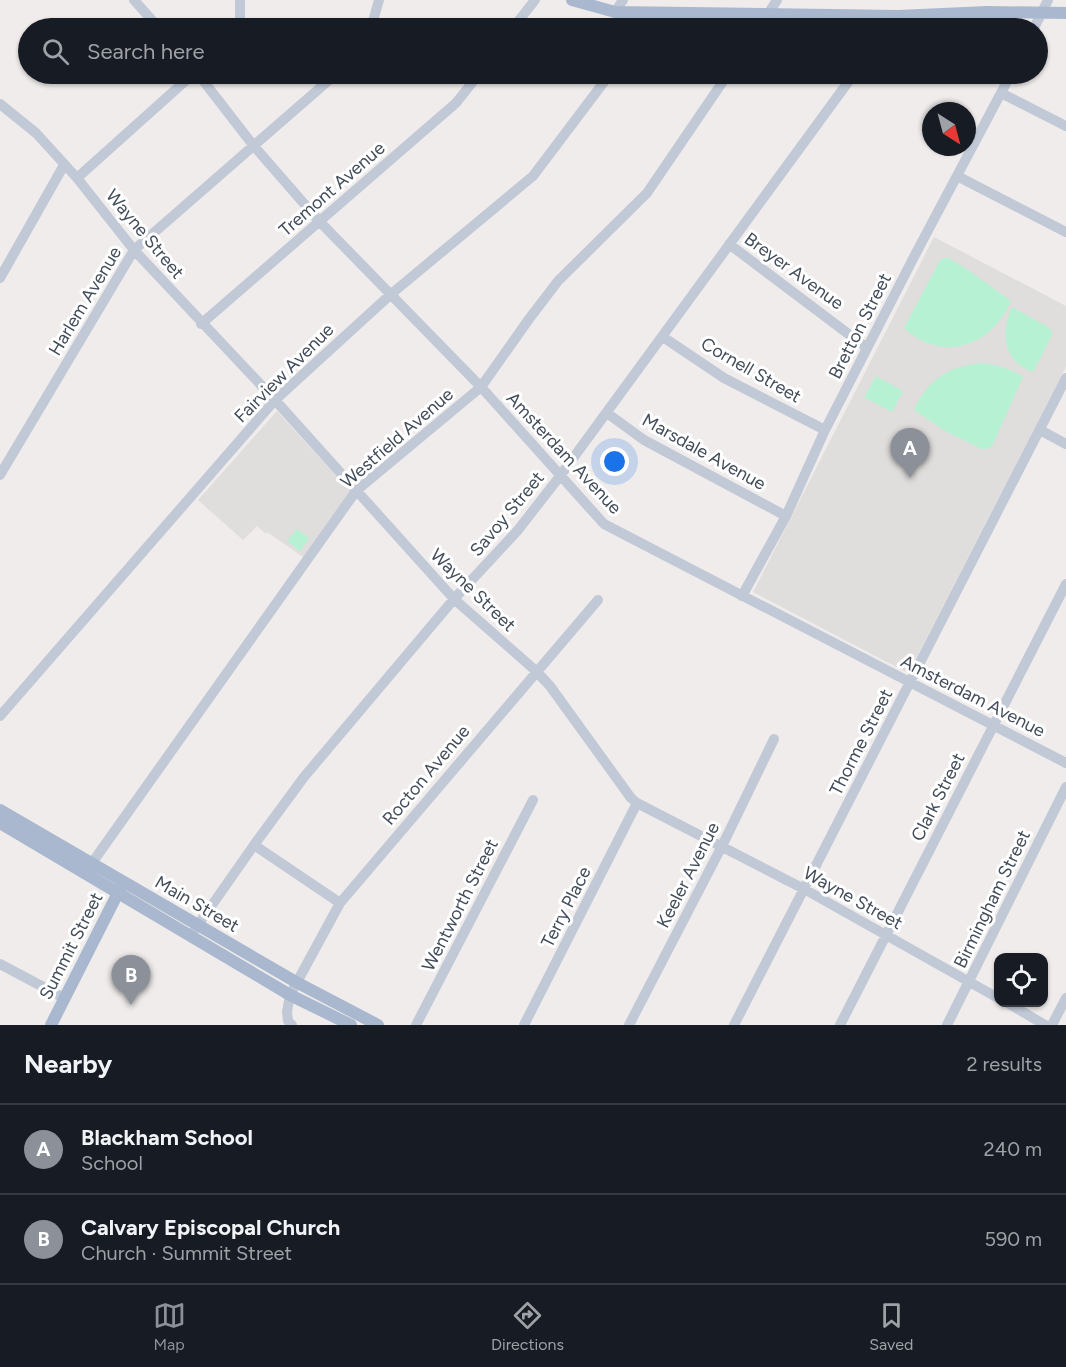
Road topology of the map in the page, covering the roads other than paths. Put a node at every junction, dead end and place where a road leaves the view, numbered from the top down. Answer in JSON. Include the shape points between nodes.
{"nodes":[{"id":1,"x":134,"y":0,"type":"edge"},
{"id":2,"x":240,"y":0,"type":"edge"},
{"id":3,"x":379,"y":0,"type":"edge"},
{"id":4,"x":536,"y":0,"type":"edge"},
{"id":5,"x":572,"y":0,"type":"edge"},
{"id":6,"x":623,"y":0,"type":"edge"},
{"id":7,"x":777,"y":0,"type":"edge"},
{"id":8,"x":1048,"y":0,"type":"edge"},
{"id":9,"x":615,"y":12,"type":"junction"},
{"id":10,"x":656,"y":12,"type":"junction"},
{"id":11,"x":1042,"y":12,"type":"junction"},
{"id":12,"x":770,"y":13,"type":"junction"},
{"id":13,"x":1066,"y":13,"type":"edge"},
{"id":14,"x":898,"y":16,"type":"joint"},
{"id":15,"x":150,"y":18,"type":"edge"},
{"id":16,"x":240,"y":18,"type":"edge"},
{"id":17,"x":374,"y":18,"type":"edge"},
{"id":18,"x":521,"y":18,"type":"edge"},
{"id":19,"x":652,"y":18,"type":"edge"},
{"id":20,"x":766,"y":18,"type":"edge"},
{"id":21,"x":1039,"y":18,"type":"edge"},
{"id":22,"x":182,"y":84,"type":"edge"},
{"id":23,"x":206,"y":84,"type":"edge"},
{"id":24,"x":324,"y":84,"type":"edge"},
{"id":25,"x":470,"y":84,"type":"edge"},
{"id":26,"x":602,"y":84,"type":"edge"},
{"id":27,"x":722,"y":84,"type":"edge"},
{"id":28,"x":847,"y":84,"type":"edge"},
{"id":29,"x":1006,"y":84,"type":"edge"},
{"id":30,"x":1001,"y":93,"type":"junction"},
{"id":31,"x":0,"y":104,"type":"edge"},
{"id":32,"x":1066,"y":126,"type":"edge"},
{"id":33,"x":253,"y":145,"type":"junction"},
{"id":34,"x":64,"y":165,"type":"junction"},
{"id":35,"x":957,"y":176,"type":"junction"},
{"id":36,"x":77,"y":178,"type":"junction"},
{"id":37,"x":320,"y":222,"type":"junction"},
{"id":38,"x":1066,"y":232,"type":"edge"},
{"id":39,"x":729,"y":244,"type":"junction"},
{"id":40,"x":134,"y":250,"type":"junction"},
{"id":41,"x":0,"y":278,"type":"edge"},
{"id":42,"x":390,"y":295,"type":"junction"},
{"id":43,"x":201,"y":324,"type":"junction"},
{"id":44,"x":663,"y":337,"type":"junction"},
{"id":45,"x":867,"y":348,"type":"junction"},
{"id":46,"x":1066,"y":378,"type":"edge"},
{"id":47,"x":481,"y":387,"type":"junction"},
{"id":48,"x":275,"y":400,"type":"junction"},
{"id":49,"x":607,"y":413,"type":"junction"},
{"id":50,"x":825,"y":430,"type":"junction"},
{"id":51,"x":1040,"y":430,"type":"junction"},
{"id":52,"x":1066,"y":444,"type":"edge"},
{"id":53,"x":0,"y":475,"type":"edge"},
{"id":54,"x":560,"y":476,"type":"junction"},
{"id":55,"x":356,"y":491,"type":"junction"},
{"id":56,"x":786,"y":516,"type":"junction"},
{"id":57,"x":1066,"y":584,"type":"edge"},
{"id":58,"x":742,"y":596,"type":"junction"},
{"id":59,"x":454,"y":599,"type":"junction"},
{"id":60,"x":598,"y":600,"type":"dead end"},
{"id":61,"x":536,"y":671,"type":"junction"},
{"id":62,"x":910,"y":682,"type":"junction"},
{"id":63,"x":0,"y":716,"type":"edge"},
{"id":64,"x":994,"y":725,"type":"junction"},
{"id":65,"x":774,"y":739,"type":"dead end"},
{"id":66,"x":1066,"y":763,"type":"edge"},
{"id":67,"x":1066,"y":787,"type":"edge"},
{"id":68,"x":533,"y":800,"type":"dead end"},
{"id":69,"x":637,"y":803,"type":"junction"},
{"id":70,"x":0,"y":810,"type":"edge"},
{"id":71,"x":0,"y":823,"type":"edge"},
{"id":72,"x":254,"y":845,"type":"junction"},
{"id":73,"x":722,"y":846,"type":"junction"},
{"id":74,"x":88,"y":869,"type":"junction"},
{"id":75,"x":121,"y":887,"type":"junction"},
{"id":76,"x":804,"y":889,"type":"junction"},
{"id":77,"x":340,"y":903,"type":"junction"},
{"id":78,"x":195,"y":930,"type":"junction"},
{"id":79,"x":886,"y":935,"type":"junction"},
{"id":80,"x":0,"y":964,"type":"edge"},
{"id":81,"x":970,"y":981,"type":"junction"},
{"id":82,"x":296,"y":982,"type":"junction"},
{"id":83,"x":290,"y":995,"type":"junction"},
{"id":84,"x":994,"y":995,"type":"edge"},
{"id":85,"x":64,"y":998,"type":"junction"},
{"id":86,"x":1066,"y":998,"type":"edge"},
{"id":87,"x":1014,"y":1007,"type":"edge"},
{"id":88,"x":53,"y":1024,"type":"edge"},
{"id":89,"x":292,"y":1025,"type":"edge"},
{"id":90,"x":351,"y":1025,"type":"edge"},
{"id":91,"x":378,"y":1025,"type":"edge"},
{"id":92,"x":416,"y":1025,"type":"edge"},
{"id":93,"x":524,"y":1025,"type":"edge"},
{"id":94,"x":629,"y":1025,"type":"edge"},
{"id":95,"x":734,"y":1025,"type":"edge"},
{"id":96,"x":840,"y":1025,"type":"edge"},
{"id":97,"x":947,"y":1025,"type":"edge"},
{"id":98,"x":1045,"y":1025,"type":"edge"},
{"id":99,"x":1052,"y":1025,"type":"edge"}],
"edges":[{"from":1,"to":15,"type":"street"},
{"from":2,"to":16,"type":"street"},
{"from":3,"to":17,"type":"street"},
{"from":4,"to":18,"type":"street"},
{"from":5,"to":9,"type":"main road"},
{"from":6,"to":9,"type":"street"},
{"from":7,"to":12,"type":"street"},
{"from":8,"to":11,"type":"street"},
{"from":9,"to":10,"type":"main road"},
{"from":10,"to":12,"type":"main road"},
{"from":10,"to":19,"type":"street"},
{"from":11,"to":13,"type":"main road"},
{"from":11,"to":14,"type":"main road"},
{"from":11,"to":21,"type":"street"},
{"from":12,"to":14,"type":"main road"},
{"from":12,"to":20,"type":"street"},
{"from":22,"to":36,"type":"street"},
{"from":23,"to":33,"type":"street","name":"Amsterdam Avenue"},
{"from":24,"to":33,"type":"street","name":"Harlem Avenue"},
{"from":25,"to":37,"type":"street","name":"Tremont Avenue","via":[[456,103]]},
{"from":26,"to":42,"type":"street","name":"Fairview Avenue","via":[[533,176]]},
{"from":27,"to":47,"type":"street","name":"Westfield Avenue","via":[[647,193],[558,281]]},
{"from":28,"to":39,"type":"street","name":"Savoy Street"},
{"from":29,"to":30,"type":"street","name":"Bretton Street"},
{"from":30,"to":32,"type":"street"},
{"from":30,"to":35,"type":"street","name":"Bretton Street"},
{"from":31,"to":34,"type":"street","name":"Wayne Street","via":[[36,133]]},
{"from":33,"to":37,"type":"street","name":"Amsterdam Avenue"},
{"from":33,"to":40,"type":"street","name":"Harlem Avenue"},
{"from":34,"to":36,"type":"street","name":"Wayne Street"},
{"from":34,"to":41,"type":"street"},
{"from":35,"to":38,"type":"street"},
{"from":35,"to":45,"type":"street","name":"Bretton Street"},
{"from":36,"to":40,"type":"street","name":"Wayne Street"},
{"from":37,"to":42,"type":"street","name":"Amsterdam Avenue"},
{"from":37,"to":43,"type":"street","name":"Tremont Avenue"},
{"from":39,"to":44,"type":"street","name":"Savoy Street"},
{"from":39,"to":45,"type":"street","name":"Breyer Avenue"},
{"from":40,"to":43,"type":"street","name":"Wayne Street"},
{"from":40,"to":53,"type":"street","name":"Harlem Avenue"},
{"from":42,"to":47,"type":"street","name":"Amsterdam Avenue"},
{"from":42,"to":48,"type":"street","name":"Fairview Avenue"},
{"from":43,"to":48,"type":"street","name":"Wayne Street"},
{"from":44,"to":49,"type":"street","name":"Savoy Street"},
{"from":44,"to":50,"type":"street","name":"Cornell Street","via":[[724,378]]},
{"from":45,"to":50,"type":"street","name":"Bretton Street"},
{"from":46,"to":51,"type":"street","name":"Thorme Street"},
{"from":47,"to":54,"type":"street","name":"Amsterdam Avenue"},
{"from":47,"to":55,"type":"street","name":"Westfield Avenue"},
{"from":48,"to":55,"type":"street","name":"Wayne Street"},
{"from":48,"to":63,"type":"street","name":"Fairview Avenue"},
{"from":49,"to":54,"type":"street","name":"Savoy Street"},
{"from":49,"to":56,"type":"street","name":"Marsdale Avenue","via":[[644,440]]},
{"from":50,"to":56,"type":"street","name":"Bretton Street"},
{"from":51,"to":52,"type":"street"},
{"from":51,"to":62,"type":"street","name":"Thorme Street"},
{"from":54,"to":58,"type":"street","name":"Amsterdam Avenue","via":[[604,524]]},
{"from":54,"to":59,"type":"street","name":"Savoy Street","via":[[518,530]]},
{"from":55,"to":59,"type":"street","name":"Wayne Street"},
{"from":55,"to":74,"type":"street","name":"Westfield Avenue"},
{"from":56,"to":58,"type":"street","name":"Bretton Street"},
{"from":57,"to":64,"type":"street","name":"Clark Street"},
{"from":58,"to":62,"type":"street","name":"Amsterdam Avenue"},
{"from":59,"to":61,"type":"street","name":"Wayne Street"},
{"from":59,"to":72,"type":"street","name":"Savoy Street","via":[[304,777]]},
{"from":60,"to":61,"type":"street","name":"Rocton Avenue"},
{"from":61,"to":69,"type":"street","name":"Wayne Street"},
{"from":61,"to":77,"type":"street","name":"Rocton Avenue"},
{"from":62,"to":64,"type":"street","name":"Amsterdam Avenue"},
{"from":62,"to":76,"type":"street","name":"Thorme Street"},
{"from":64,"to":66,"type":"street","name":"Amsterdam Avenue"},
{"from":64,"to":79,"type":"street","name":"Clark Street"},
{"from":65,"to":73,"type":"street","name":"Keeler Avenue"},
{"from":67,"to":81,"type":"street","name":"Birmingham Street"},
{"from":68,"to":92,"type":"street","name":"Wentworth Street"},
{"from":69,"to":73,"type":"street","name":"Wayne Street"},
{"from":69,"to":93,"type":"street","name":"Terry Place"},
{"from":70,"to":74,"type":"main road","name":"Main Street"},
{"from":71,"to":74,"type":"main road","name":"Main Street"},
{"from":72,"to":77,"type":"street"},
{"from":72,"to":78,"type":"street","name":"Savoy Street"},
{"from":73,"to":76,"type":"street","name":"Wayne Street"},
{"from":73,"to":94,"type":"street","name":"Keeler Avenue"},
{"from":74,"to":75,"type":"main road","name":"Main Street"},
{"from":75,"to":78,"type":"main road","name":"Main Street"},
{"from":75,"to":85,"type":"main road","name":"Summit Street"},
{"from":76,"to":79,"type":"street","name":"Wayne Street"},
{"from":76,"to":95,"type":"street","name":"Thorme Street"},
{"from":77,"to":82,"type":"street","name":"Rocton Avenue"},
{"from":78,"to":82,"type":"main road","name":"Main Street"},
{"from":78,"to":83,"type":"main road","name":"Main Street"},
{"from":79,"to":81,"type":"street","name":"Wayne Street"},
{"from":79,"to":96,"type":"street","name":"Clark Street"},
{"from":80,"to":85,"type":"street"},
{"from":81,"to":84,"type":"street","name":"Wayne Street"},
{"from":81,"to":97,"type":"street","name":"Birmingham Street"},
{"from":82,"to":83,"type":"street","name":"Rocton Avenue"},
{"from":82,"to":91,"type":"main road","name":"Main Street"},
{"from":83,"to":89,"type":"street","via":[[287,1012]]},
{"from":83,"to":90,"type":"main road","name":"Main Street"},
{"from":85,"to":88,"type":"main road","name":"Summit Street"},
{"from":86,"to":99,"type":"street"},
{"from":87,"to":98,"type":"street"}]}
